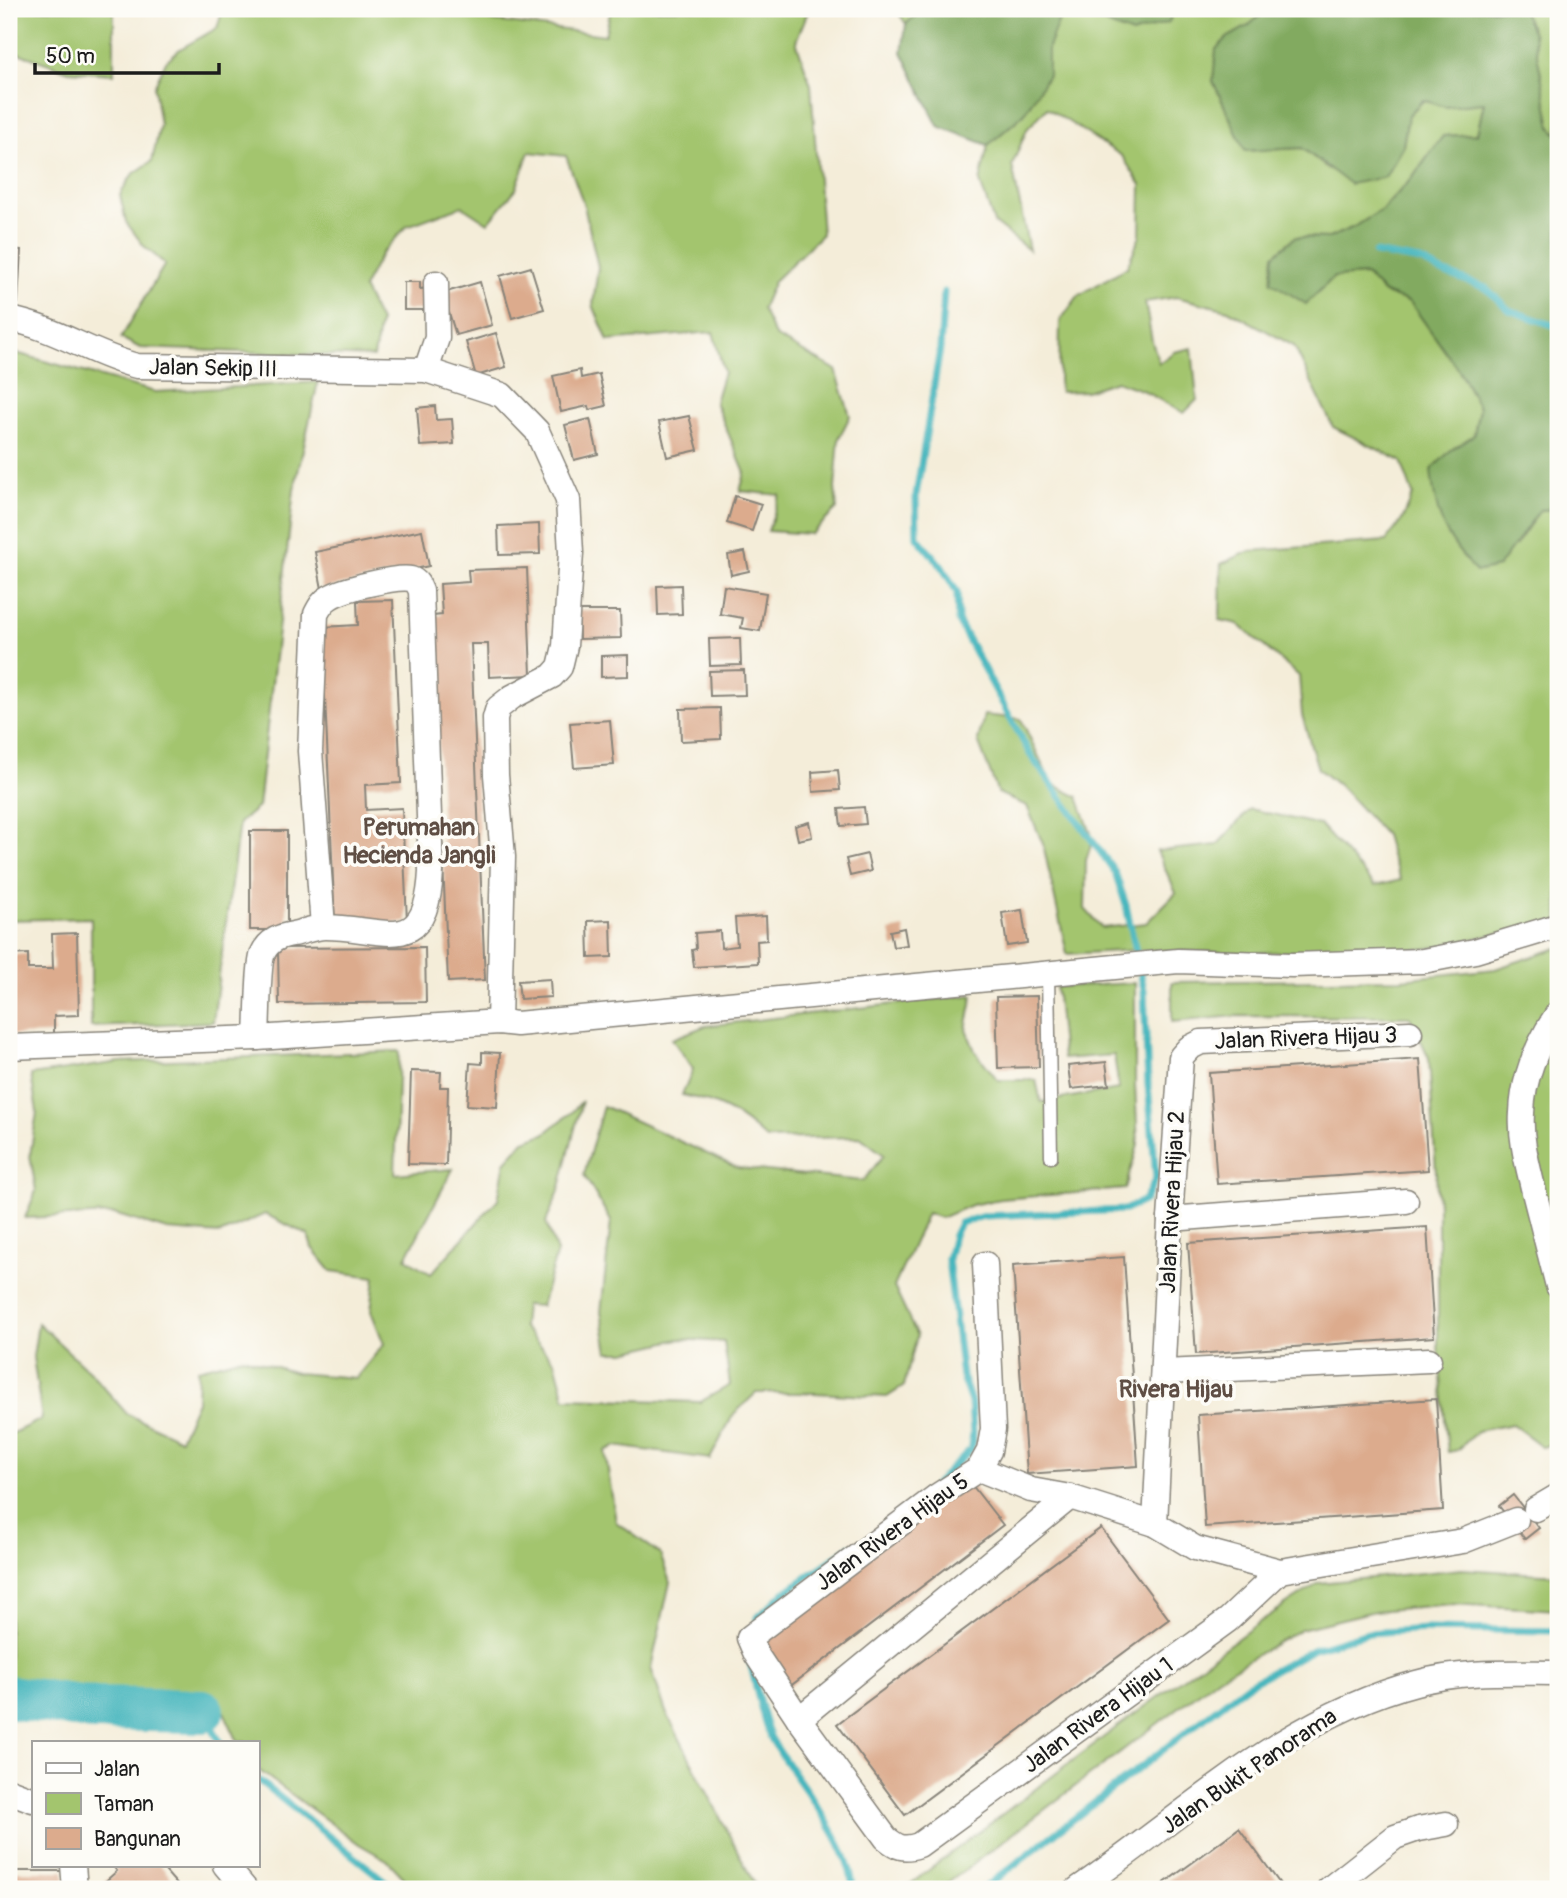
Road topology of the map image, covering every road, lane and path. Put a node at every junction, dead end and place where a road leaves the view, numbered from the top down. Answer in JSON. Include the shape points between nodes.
{"nodes":[{"id":1,"x":436,"y":283,"type":"dead end"},
{"id":2,"x":9,"y":319,"type":"edge"},
{"id":3,"x":426,"y":370,"type":"junction"},
{"id":4,"x":1558,"y":926,"type":"edge"},
{"id":5,"x":323,"y":927,"type":"junction"},
{"id":6,"x":1048,"y":973,"type":"junction"},
{"id":7,"x":1558,"y":1013,"type":"edge"},
{"id":8,"x":499,"y":1022,"type":"junction"},
{"id":9,"x":1410,"y":1033,"type":"dead end"},
{"id":10,"x":257,"y":1038,"type":"junction"},
{"id":11,"x":1201,"y":1042,"type":"joint"},
{"id":12,"x":9,"y":1047,"type":"edge"},
{"id":13,"x":1051,"y":1157,"type":"dead end"},
{"id":14,"x":1406,"y":1201,"type":"dead end"},
{"id":15,"x":1170,"y":1219,"type":"junction"},
{"id":16,"x":985,"y":1264,"type":"dead end"},
{"id":17,"x":1558,"y":1286,"type":"edge"},
{"id":18,"x":1429,"y":1360,"type":"dead end"},
{"id":19,"x":1164,"y":1372,"type":"junction"},
{"id":20,"x":979,"y":1469,"type":"junction"},
{"id":21,"x":1558,"y":1496,"type":"edge"},
{"id":22,"x":1070,"y":1497,"type":"junction"},
{"id":23,"x":1154,"y":1524,"type":"junction"},
{"id":24,"x":1280,"y":1571,"type":"junction"},
{"id":25,"x":1558,"y":1673,"type":"edge"},
{"id":26,"x":799,"y":1719,"type":"junction"},
{"id":27,"x":9,"y":1791,"type":"edge"},
{"id":28,"x":32,"y":1800,"type":"edge"},
{"id":29,"x":1446,"y":1824,"type":"dead end"},
{"id":30,"x":908,"y":1849,"type":"joint"},
{"id":31,"x":73,"y":1867,"type":"edge"},
{"id":32,"x":227,"y":1867,"type":"edge"},
{"id":33,"x":75,"y":1889,"type":"edge"},
{"id":34,"x":245,"y":1889,"type":"edge"},
{"id":35,"x":1078,"y":1889,"type":"edge"},
{"id":36,"x":1329,"y":1889,"type":"edge"}],
"edges":[{"from":1,"to":3,"type":"street","via":[[437,338]]},
{"from":2,"to":3,"type":"street","name":"Jalan Sekip III","via":[[137,366]]},
{"from":3,"to":8,"type":"street","name":"Jalan Sekip III","via":[[502,395],[537,430],[568,499],[571,553],[565,646],[559,667],[552,676],[505,702],[495,718],[503,857]]},
{"from":4,"to":6,"type":"street","via":[[1423,961],[1292,965],[1178,961]]},
{"from":5,"to":5,"type":"street","via":[[310,751],[316,614],[321,604],[344,591],[410,579],[421,591],[430,892],[420,922],[413,928],[382,934]]},
{"from":5,"to":10,"type":"street","via":[[271,941],[262,954]]},
{"from":6,"to":8,"type":"street","via":[[517,1024]]},
{"from":6,"to":13,"type":"lane"},
{"from":7,"to":17,"type":"street","via":[[1528,1073],[1521,1111],[1526,1159]]},
{"from":8,"to":10,"type":"street"},
{"from":9,"to":11,"type":"street","name":"Jalan Rivera Hijau 3"},
{"from":10,"to":12,"type":"street"},
{"from":11,"to":15,"type":"street","name":"Jalan Rivera Hijau 2","via":[[1181,1057]]},
{"from":14,"to":15,"type":"street"},
{"from":15,"to":19,"type":"street","name":"Jalan Rivera Hijau 2"},
{"from":16,"to":20,"type":"street","name":"Jalan Rivera Hijau 5","via":[[993,1429]]},
{"from":18,"to":19,"type":"street"},
{"from":19,"to":23,"type":"street","name":"Jalan Rivera Hijau 2"},
{"from":20,"to":22,"type":"street","via":[[1031,1490]]},
{"from":20,"to":26,"type":"street","name":"Jalan Rivera Hijau 5","via":[[936,1496],[749,1639]]},
{"from":21,"to":24,"type":"street","via":[[1463,1541]]},
{"from":22,"to":23,"type":"street"},
{"from":22,"to":26,"type":"street"},
{"from":23,"to":24,"type":"street","via":[[1195,1548]]},
{"from":24,"to":30,"type":"street","name":"Jalan Rivera Hijau 1","via":[[1228,1620]]},
{"from":25,"to":35,"type":"street","name":"Jalan Bukit Panorama","via":[[1443,1678],[1354,1703],[1291,1737]]},
{"from":26,"to":30,"type":"street","name":"Jalan Rivera Hijau 5","via":[[886,1839]]},
{"from":27,"to":28,"type":"street"},
{"from":29,"to":36,"type":"street","via":[[1395,1837]]},
{"from":31,"to":33,"type":"street"},
{"from":32,"to":34,"type":"street"}]}
